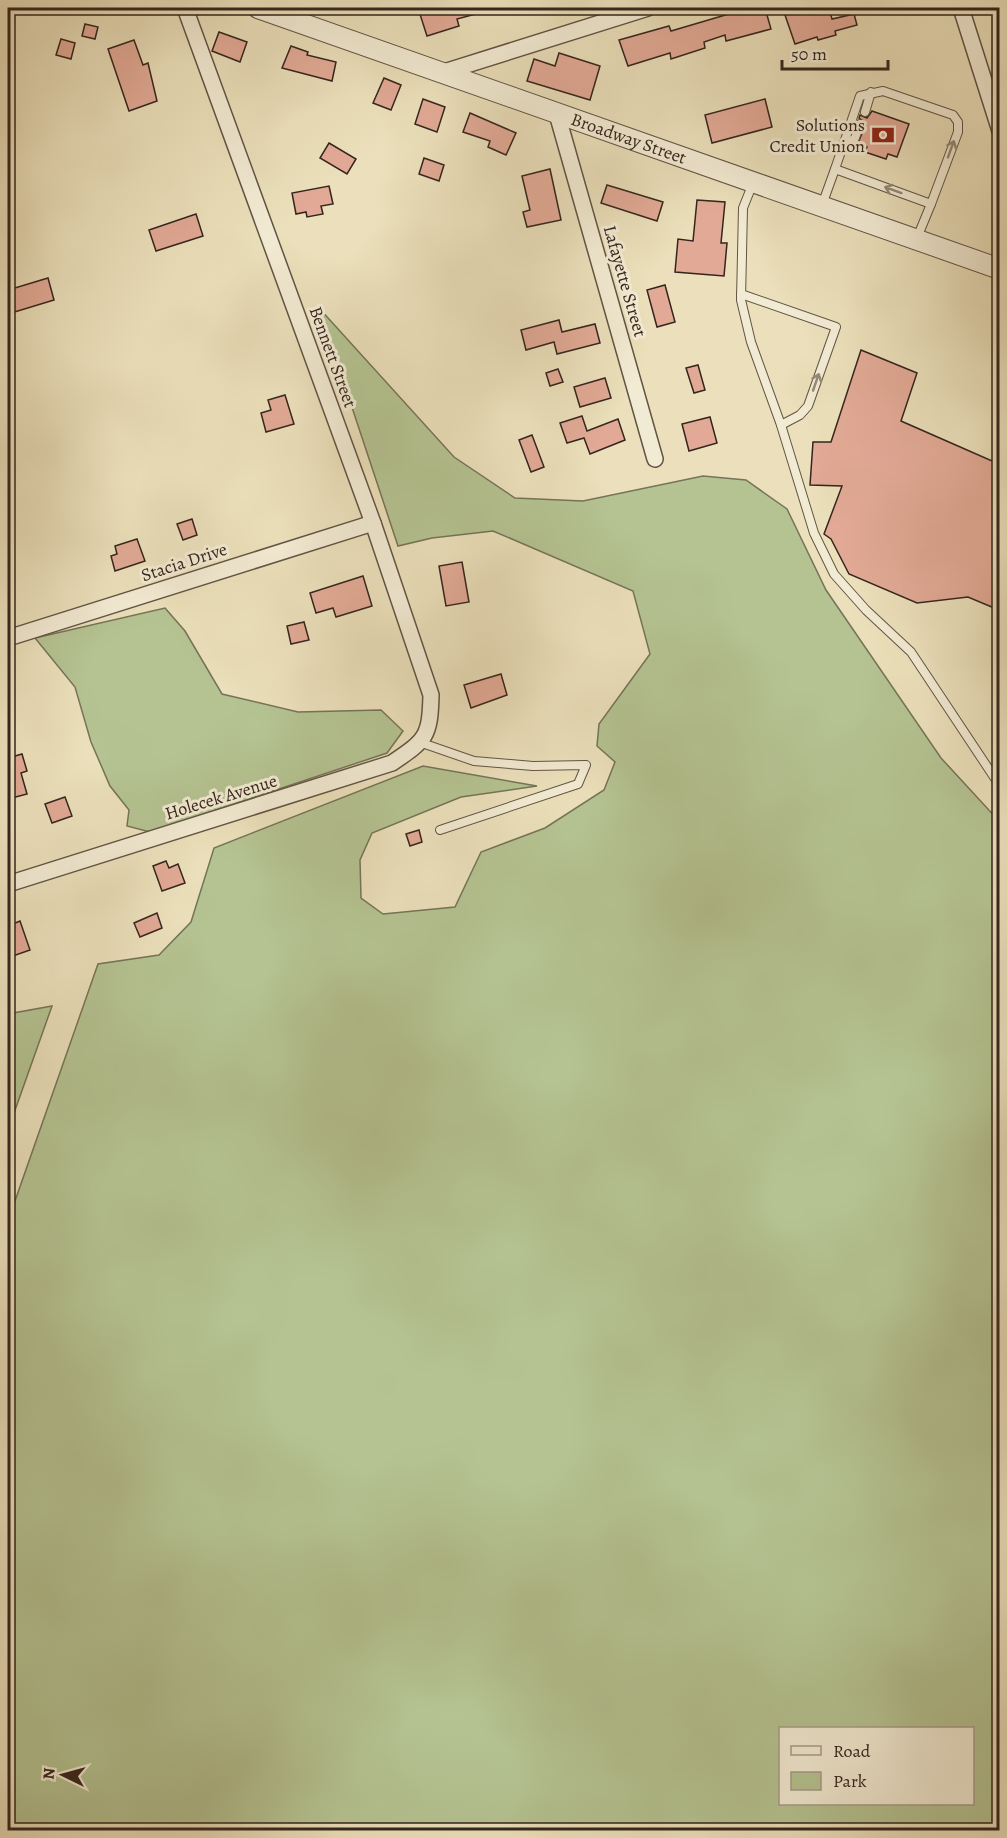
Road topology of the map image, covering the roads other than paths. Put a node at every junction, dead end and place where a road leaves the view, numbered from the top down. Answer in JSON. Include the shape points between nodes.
{"nodes":[{"id":1,"x":185,"y":8,"type":"edge"},
{"id":2,"x":258,"y":8,"type":"edge"},
{"id":3,"x":648,"y":8,"type":"edge"},
{"id":4,"x":961,"y":8,"type":"edge"},
{"id":5,"x":444,"y":72,"type":"junction"},
{"id":6,"x":872,"y":92,"type":"junction"},
{"id":7,"x":865,"y":112,"type":"dead end"},
{"id":8,"x":557,"y":114,"type":"junction"},
{"id":9,"x":860,"y":124,"type":"dead end"},
{"id":10,"x":999,"y":131,"type":"edge"},
{"id":11,"x":842,"y":148,"type":"junction"},
{"id":12,"x":835,"y":169,"type":"junction"},
{"id":13,"x":753,"y":183,"type":"junction"},
{"id":14,"x":931,"y":204,"type":"junction"},
{"id":15,"x":822,"y":207,"type":"junction"},
{"id":16,"x":916,"y":239,"type":"junction"},
{"id":17,"x":999,"y":269,"type":"edge"},
{"id":18,"x":741,"y":294,"type":"junction"},
{"id":19,"x":781,"y":425,"type":"junction"},
{"id":20,"x":655,"y":459,"type":"dead end"},
{"id":21,"x":373,"y":523,"type":"junction"},
{"id":22,"x":8,"y":639,"type":"edge"},
{"id":23,"x":422,"y":743,"type":"junction"},
{"id":24,"x":999,"y":786,"type":"edge"},
{"id":25,"x":440,"y":830,"type":"dead end"},
{"id":26,"x":8,"y":884,"type":"edge"}],
"edges":[{"from":1,"to":21,"type":"street","name":"Bennett Street"},
{"from":2,"to":5,"type":"street","name":"Broadway Street"},
{"from":3,"to":5,"type":"street"},
{"from":4,"to":10,"type":"street"},
{"from":5,"to":8,"type":"street","name":"Broadway Street"},
{"from":6,"to":7,"type":"lane"},
{"from":6,"to":11,"type":"lane","via":[[860,96]]},
{"from":14,"to":6,"type":"lane","one_way":true,"via":[[958,132],[958,122],[953,115],[883,91]]},
{"from":8,"to":13,"type":"street","name":"Broadway Street"},
{"from":8,"to":20,"type":"street","name":"Lafayette Street"},
{"from":9,"to":11,"type":"lane","via":[[855,138]]},
{"from":11,"to":12,"type":"lane"},
{"from":14,"to":12,"type":"lane","one_way":true},
{"from":12,"to":15,"type":"lane"},
{"from":13,"to":15,"type":"street","name":"Broadway Street"},
{"from":13,"to":18,"type":"lane","via":[[743,208]]},
{"from":14,"to":16,"type":"lane"},
{"from":15,"to":16,"type":"street","name":"Broadway Street"},
{"from":16,"to":17,"type":"street","name":"Broadway Street"},
{"from":18,"to":19,"type":"lane","via":[[751,342]]},
{"from":19,"to":18,"type":"lane","one_way":true,"via":[[808,406],[836,327]]},
{"from":19,"to":24,"type":"lane","via":[[814,533],[834,574],[911,652]]},
{"from":21,"to":22,"type":"street","name":"Stacia Drive"},
{"from":21,"to":23,"type":"street","name":"Bennett Street","via":[[431,695],[430,723]]},
{"from":23,"to":25,"type":"lane","via":[[474,760],[533,766],[586,765],[578,784]]},
{"from":23,"to":26,"type":"street","name":"Holecek Avenue","via":[[392,763]]}]}
